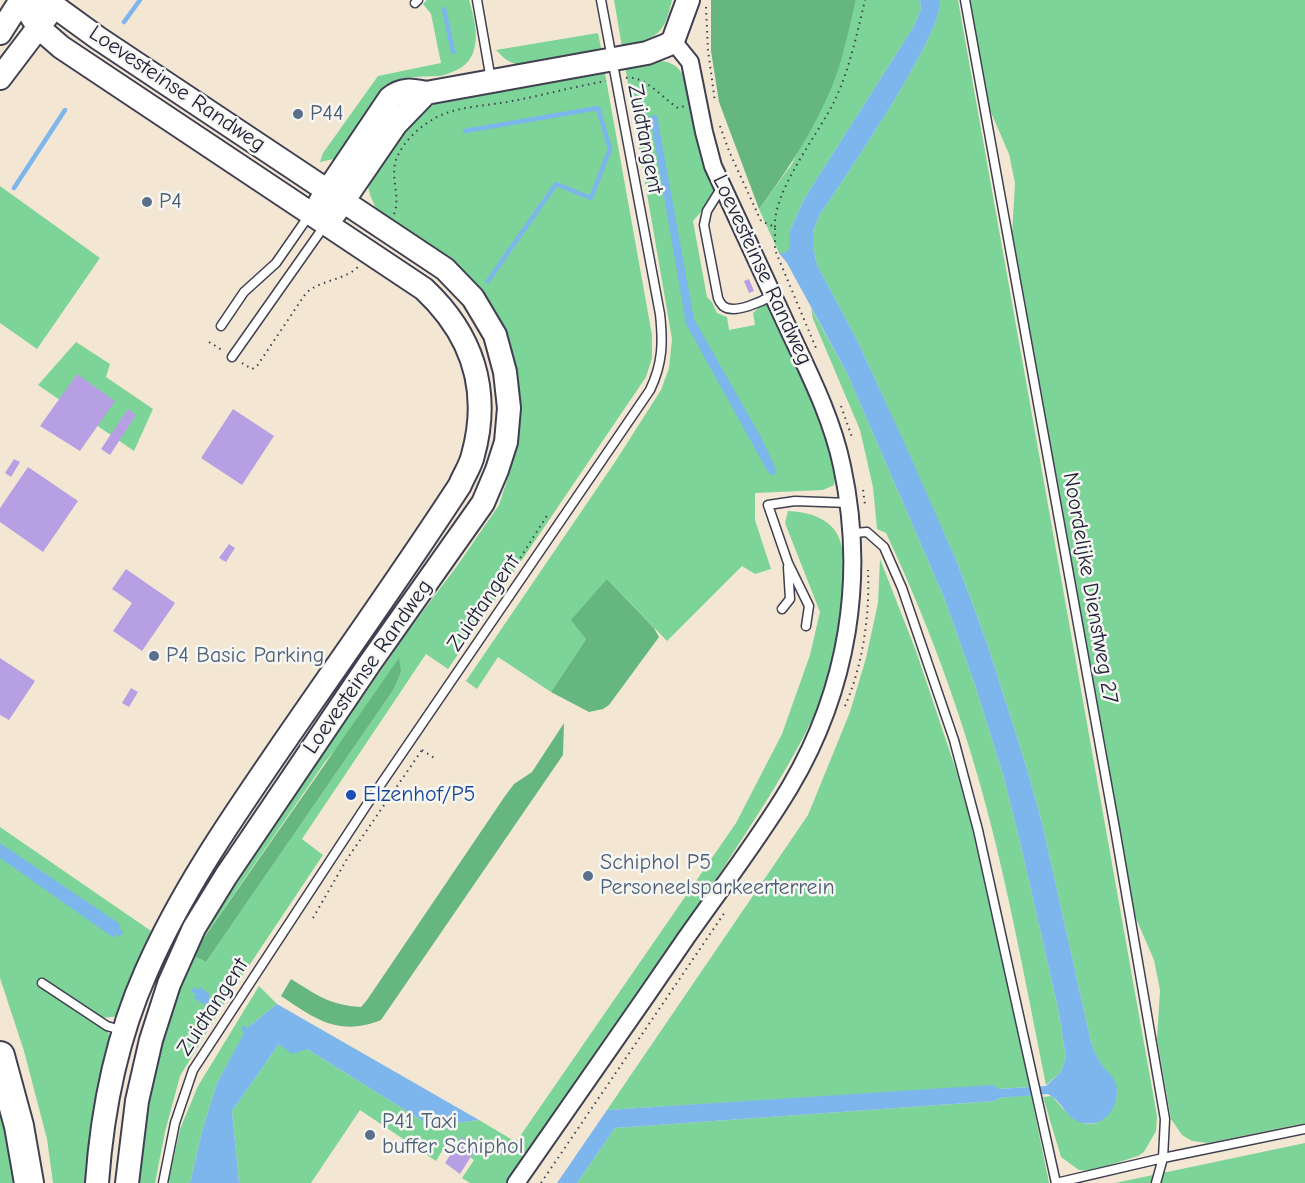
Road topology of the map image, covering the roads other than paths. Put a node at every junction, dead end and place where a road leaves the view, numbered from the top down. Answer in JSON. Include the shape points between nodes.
{"nodes":[{"id":1,"x":21,"y":0,"type":"edge"},
{"id":2,"x":477,"y":0,"type":"edge"},
{"id":3,"x":601,"y":0,"type":"edge"},
{"id":4,"x":966,"y":0,"type":"edge"},
{"id":5,"x":56,"y":3,"type":"edge"},
{"id":6,"x":684,"y":4,"type":"edge"},
{"id":7,"x":38,"y":27,"type":"junction"},
{"id":8,"x":0,"y":33,"type":"edge"},
{"id":9,"x":673,"y":41,"type":"junction"},
{"id":10,"x":612,"y":59,"type":"junction"},
{"id":11,"x":0,"y":78,"type":"edge"},
{"id":12,"x":491,"y":80,"type":"junction"},
{"id":13,"x":723,"y":186,"type":"junction"},
{"id":14,"x":336,"y":196,"type":"junction"},
{"id":15,"x":318,"y":219,"type":"junction"},
{"id":16,"x":773,"y":295,"type":"junction"},
{"id":17,"x":221,"y":326,"type":"dead end"},
{"id":18,"x":232,"y":357,"type":"dead end"},
{"id":19,"x":849,"y":503,"type":"junction"},
{"id":20,"x":860,"y":532,"type":"junction"},
{"id":21,"x":788,"y":563,"type":"junction"},
{"id":22,"x":782,"y":609,"type":"dead end"},
{"id":23,"x":806,"y":626,"type":"dead end"},
{"id":24,"x":171,"y":916,"type":"junction"},
{"id":25,"x":194,"y":928,"type":"junction"},
{"id":26,"x":42,"y":983,"type":"dead end"},
{"id":27,"x":125,"y":1032,"type":"junction"},
{"id":28,"x":0,"y":1056,"type":"edge"},
{"id":29,"x":1305,"y":1129,"type":"edge"},
{"id":30,"x":1163,"y":1158,"type":"junction"},
{"id":31,"x":29,"y":1183,"type":"edge"},
{"id":32,"x":97,"y":1183,"type":"edge"},
{"id":33,"x":127,"y":1183,"type":"edge"},
{"id":34,"x":163,"y":1183,"type":"edge"},
{"id":35,"x":516,"y":1183,"type":"edge"},
{"id":36,"x":1056,"y":1183,"type":"edge"},
{"id":37,"x":1156,"y":1183,"type":"edge"}],
"edges":[{"from":1,"to":5,"type":"street","name":"Loevesteinse Randweg"},
{"from":1,"to":7,"type":"street","name":"Loevesteinse Randweg"},
{"from":1,"to":8,"type":"street"},
{"from":2,"to":12,"type":"lane"},
{"from":3,"to":10,"type":"lane","name":"Zuidtangent"},
{"from":4,"to":30,"type":"lane","name":"Noordelijke Dienstweg 27","via":[[1165,1119]]},
{"from":5,"to":7,"type":"street"},
{"from":5,"to":14,"type":"street","name":"Loevesteinse Randweg"},
{"from":6,"to":9,"type":"street"},
{"from":7,"to":11,"type":"street"},
{"from":7,"to":15,"type":"street","name":"Loevesteinse Randweg","via":[[61,47]]},
{"from":9,"to":10,"type":"street","via":[[647,52]]},
{"from":9,"to":13,"type":"street","name":"Loevesteinse Randweg","via":[[690,62],[713,166]]},
{"from":10,"to":12,"type":"street"},
{"from":10,"to":34,"type":"lane","name":"Zuidtangent","via":[[660,314],[663,338],[659,372],[193,1070],[175,1123]]},
{"from":12,"to":14,"type":"street","via":[[426,93]]},
{"from":13,"to":16,"type":"street","name":"Loevesteinse Randweg"},
{"from":13,"to":16,"type":"lane","via":[[707,211],[704,225],[718,298],[723,307],[731,310]]},
{"from":14,"to":15,"type":"street"},
{"from":14,"to":25,"type":"street","name":"Loevesteinse Randweg","via":[[445,269],[473,298],[495,335],[505,372],[509,408],[506,442],[483,503],[370,663]]},
{"from":15,"to":17,"type":"lane","via":[[244,292]]},
{"from":15,"to":18,"type":"lane"},
{"from":15,"to":24,"type":"street","name":"Loevesteinse Randweg","via":[[424,289],[462,335],[474,365],[479,394],[473,457],[460,485],[236,813]]},
{"from":16,"to":19,"type":"street","name":"Loevesteinse Randweg","via":[[817,389],[834,437]]},
{"from":19,"to":20,"type":"street","name":"Loevesteinse Randweg"},
{"from":19,"to":21,"type":"lane","via":[[795,501],[768,505]]},
{"from":20,"to":35,"type":"street","name":"Loevesteinse Randweg","via":[[845,645],[825,714],[808,753],[769,819]]},
{"from":20,"to":36,"type":"lane","via":[[884,547],[954,740],[978,830]]},
{"from":21,"to":22,"type":"lane","via":[[790,599]]},
{"from":21,"to":23,"type":"lane","via":[[809,606]]},
{"from":24,"to":25,"type":"lane"},
{"from":24,"to":27,"type":"street","name":"Loevesteinse Randweg"},
{"from":25,"to":33,"type":"street","name":"Loevesteinse Randweg","via":[[169,984],[151,1040],[137,1101]]},
{"from":26,"to":27,"type":"lane","via":[[108,1026]]},
{"from":27,"to":32,"type":"street","name":"Loevesteinse Randweg","via":[[110,1093]]},
{"from":28,"to":31,"type":"highway"},
{"from":29,"to":30,"type":"lane"},
{"from":30,"to":36,"type":"lane"},
{"from":30,"to":37,"type":"lane","name":"Noordelijke Dienstweg 27"}]}
